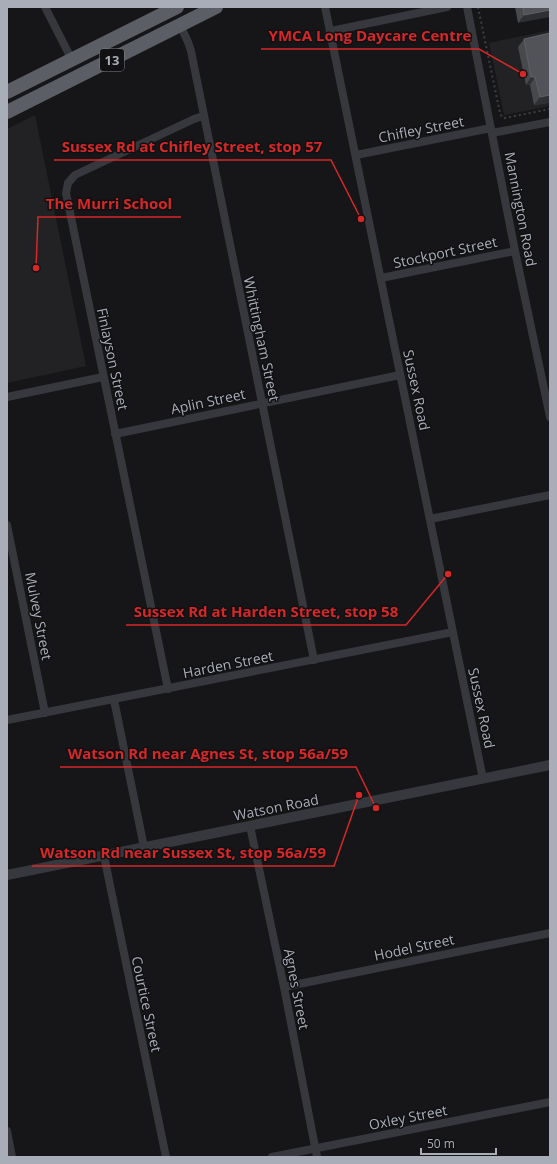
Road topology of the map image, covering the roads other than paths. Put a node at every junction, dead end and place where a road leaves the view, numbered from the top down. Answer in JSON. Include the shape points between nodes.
{"nodes":[{"id":1,"x":45,"y":7,"type":"edge"},
{"id":2,"x":177,"y":7,"type":"edge"},
{"id":3,"x":216,"y":7,"type":"edge"},
{"id":4,"x":326,"y":7,"type":"edge"},
{"id":5,"x":447,"y":7,"type":"edge"},
{"id":6,"x":467,"y":7,"type":"edge"},
{"id":7,"x":180,"y":26,"type":"junction"},
{"id":8,"x":331,"y":31,"type":"junction"},
{"id":9,"x":72,"y":60,"type":"junction"},
{"id":10,"x":7,"y":92,"type":"edge"},
{"id":11,"x":7,"y":112,"type":"edge"},
{"id":12,"x":203,"y":116,"type":"junction"},
{"id":13,"x":550,"y":122,"type":"edge"},
{"id":14,"x":492,"y":130,"type":"junction"},
{"id":15,"x":356,"y":155,"type":"junction"},
{"id":16,"x":515,"y":251,"type":"junction"},
{"id":17,"x":381,"y":278,"type":"junction"},
{"id":18,"x":400,"y":375,"type":"junction"},
{"id":19,"x":103,"y":377,"type":"junction"},
{"id":20,"x":7,"y":397,"type":"edge"},
{"id":21,"x":262,"y":403,"type":"junction"},
{"id":22,"x":550,"y":417,"type":"edge"},
{"id":23,"x":116,"y":434,"type":"junction"},
{"id":24,"x":550,"y":495,"type":"edge"},
{"id":25,"x":430,"y":519,"type":"junction"},
{"id":26,"x":7,"y":525,"type":"edge"},
{"id":27,"x":453,"y":632,"type":"junction"},
{"id":28,"x":314,"y":660,"type":"junction"},
{"id":29,"x":168,"y":689,"type":"junction"},
{"id":30,"x":114,"y":700,"type":"junction"},
{"id":31,"x":45,"y":713,"type":"junction"},
{"id":32,"x":7,"y":720,"type":"edge"},
{"id":33,"x":550,"y":765,"type":"edge"},
{"id":34,"x":483,"y":779,"type":"junction"},
{"id":35,"x":250,"y":826,"type":"junction"},
{"id":36,"x":144,"y":847,"type":"junction"},
{"id":37,"x":104,"y":856,"type":"junction"},
{"id":38,"x":7,"y":875,"type":"edge"},
{"id":39,"x":550,"y":933,"type":"edge"},
{"id":40,"x":284,"y":987,"type":"junction"},
{"id":41,"x":550,"y":1102,"type":"edge"},
{"id":42,"x":7,"y":1131,"type":"edge"},
{"id":43,"x":316,"y":1153,"type":"edge"},
{"id":44,"x":12,"y":1157,"type":"edge"},
{"id":45,"x":166,"y":1157,"type":"edge"},
{"id":46,"x":272,"y":1157,"type":"edge"}],
"edges":[{"from":1,"to":9,"type":"street"},
{"from":2,"to":9,"type":"highway","number":"13"},
{"from":3,"to":7,"type":"highway","number":"13"},
{"from":4,"to":8,"type":"street","name":"Sussex Road"},
{"from":5,"to":8,"type":"street"},
{"from":6,"to":14,"type":"street","name":"Mannington Road"},
{"from":7,"to":11,"type":"highway","number":"13"},
{"from":7,"to":12,"type":"street","name":"Whittingham Street","via":[[191,51]]},
{"from":8,"to":15,"type":"street","name":"Sussex Road"},
{"from":9,"to":10,"type":"highway","number":"13"},
{"from":12,"to":19,"type":"street","name":"Finlayson Street","via":[[75,175],[68,183],[66,193]]},
{"from":12,"to":21,"type":"street","name":"Whittingham Street"},
{"from":13,"to":14,"type":"street","name":"Chifley Street"},
{"from":14,"to":15,"type":"street","name":"Chifley Street"},
{"from":14,"to":16,"type":"street","name":"Mannington Road"},
{"from":15,"to":17,"type":"street","name":"Sussex Road"},
{"from":16,"to":17,"type":"street","name":"Stockport Street"},
{"from":16,"to":22,"type":"street","name":"Mannington Road"},
{"from":17,"to":18,"type":"street","name":"Sussex Road"},
{"from":18,"to":21,"type":"street","name":"Aplin Street"},
{"from":18,"to":25,"type":"street","name":"Sussex Road"},
{"from":19,"to":20,"type":"street"},
{"from":19,"to":23,"type":"street","name":"Finlayson Street"},
{"from":21,"to":23,"type":"street","name":"Aplin Street"},
{"from":21,"to":28,"type":"street","name":"Whittingham Street"},
{"from":23,"to":29,"type":"street","name":"Finlayson Street"},
{"from":24,"to":25,"type":"street"},
{"from":25,"to":27,"type":"street","name":"Sussex Road"},
{"from":26,"to":31,"type":"street","name":"Mulvey Street"},
{"from":27,"to":28,"type":"street","name":"Harden Street"},
{"from":27,"to":34,"type":"street","name":"Sussex Road"},
{"from":28,"to":29,"type":"street","name":"Harden Street"},
{"from":29,"to":30,"type":"street","name":"Harden Street"},
{"from":30,"to":31,"type":"street","name":"Harden Street"},
{"from":30,"to":36,"type":"street"},
{"from":31,"to":32,"type":"street","name":"Harden Street"},
{"from":33,"to":34,"type":"street","name":"Watson Road"},
{"from":34,"to":35,"type":"street","name":"Watson Road"},
{"from":35,"to":36,"type":"street","name":"Watson Road"},
{"from":35,"to":40,"type":"street","name":"Agnes Street"},
{"from":36,"to":37,"type":"street","name":"Watson Road"},
{"from":37,"to":38,"type":"street","name":"Watson Road"},
{"from":37,"to":45,"type":"street","name":"Courtice Street"},
{"from":39,"to":40,"type":"street","name":"Hodel Street"},
{"from":40,"to":43,"type":"street","name":"Agnes Street"},
{"from":41,"to":43,"type":"street","name":"Oxley Street"},
{"from":42,"to":44,"type":"street"},
{"from":43,"to":46,"type":"street","name":"Oxley Street"}]}
